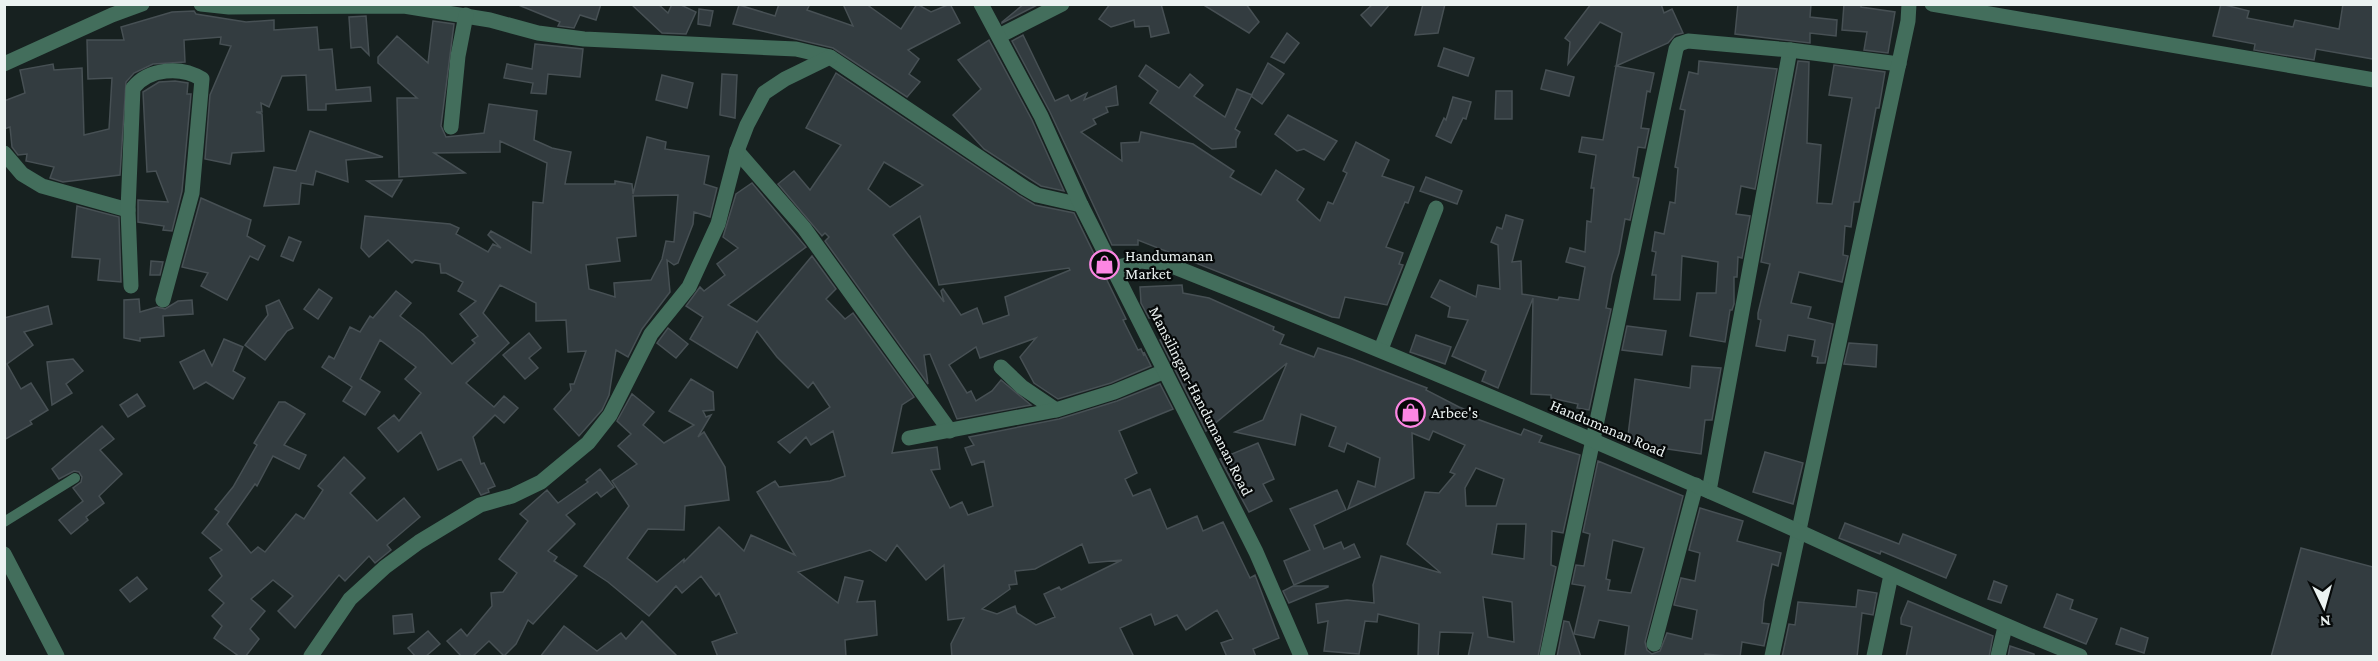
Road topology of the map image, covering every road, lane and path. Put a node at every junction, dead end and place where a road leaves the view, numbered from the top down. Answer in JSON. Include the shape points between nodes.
{"nodes":[{"id":1,"x":142,"y":4,"type":"edge"},
{"id":2,"x":201,"y":4,"type":"edge"},
{"id":3,"x":981,"y":4,"type":"edge"},
{"id":4,"x":1062,"y":4,"type":"edge"},
{"id":5,"x":1909,"y":4,"type":"edge"},
{"id":6,"x":1932,"y":4,"type":"edge"},
{"id":7,"x":322,"y":5,"type":"edge"},
{"id":8,"x":110,"y":10,"type":"edge"},
{"id":9,"x":466,"y":15,"type":"junction"},
{"id":10,"x":999,"y":36,"type":"junction"},
{"id":11,"x":1790,"y":50,"type":"junction"},
{"id":12,"x":830,"y":57,"type":"junction"},
{"id":13,"x":4,"y":64,"type":"edge"},
{"id":14,"x":1899,"y":64,"type":"junction"},
{"id":15,"x":2373,"y":80,"type":"edge"},
{"id":16,"x":451,"y":128,"type":"dead end"},
{"id":17,"x":737,"y":151,"type":"junction"},
{"id":18,"x":4,"y":153,"type":"edge"},
{"id":19,"x":1081,"y":205,"type":"junction"},
{"id":20,"x":1436,"y":208,"type":"dead end"},
{"id":21,"x":128,"y":210,"type":"junction"},
{"id":22,"x":1115,"y":268,"type":"junction"},
{"id":23,"x":131,"y":286,"type":"dead end"},
{"id":24,"x":163,"y":300,"type":"dead end"},
{"id":25,"x":1381,"y":349,"type":"junction"},
{"id":26,"x":1001,"y":367,"type":"dead end"},
{"id":27,"x":1165,"y":371,"type":"junction"},
{"id":28,"x":1056,"y":410,"type":"junction"},
{"id":29,"x":950,"y":431,"type":"junction"},
{"id":30,"x":909,"y":438,"type":"dead end"},
{"id":31,"x":1594,"y":441,"type":"junction"},
{"id":32,"x":75,"y":478,"type":"dead end"},
{"id":33,"x":1702,"y":488,"type":"junction"},
{"id":34,"x":4,"y":522,"type":"edge"},
{"id":35,"x":1798,"y":532,"type":"junction"},
{"id":36,"x":4,"y":554,"type":"edge"},
{"id":37,"x":1891,"y":575,"type":"junction"},
{"id":38,"x":2005,"y":627,"type":"junction"},
{"id":39,"x":1654,"y":644,"type":"dead end"},
{"id":40,"x":311,"y":656,"type":"edge"},
{"id":41,"x":57,"y":657,"type":"edge"},
{"id":42,"x":1301,"y":657,"type":"edge"},
{"id":43,"x":1547,"y":657,"type":"edge"},
{"id":44,"x":1772,"y":657,"type":"edge"},
{"id":45,"x":1874,"y":657,"type":"edge"},
{"id":46,"x":1998,"y":657,"type":"edge"},
{"id":47,"x":2080,"y":657,"type":"edge"}],
"edges":[{"from":1,"to":8,"type":"street"},
{"from":2,"to":7,"type":"street"},
{"from":3,"to":10,"type":"street","name":"Mansilingan-Handumanan Road"},
{"from":4,"to":10,"type":"street"},
{"from":5,"to":14,"type":"street"},
{"from":6,"to":15,"type":"street"},
{"from":7,"to":9,"type":"street","via":[[404,6]]},
{"from":8,"to":13,"type":"street"},
{"from":9,"to":12,"type":"street","via":[[538,33],[584,39],[796,49]]},
{"from":9,"to":16,"type":"street"},
{"from":10,"to":19,"type":"street","name":"Mansilingan-Handumanan Road"},
{"from":11,"to":14,"type":"street"},
{"from":11,"to":31,"type":"street","via":[[1688,41],[1676,49]]},
{"from":11,"to":33,"type":"street"},
{"from":12,"to":17,"type":"street","via":[[765,93]]},
{"from":12,"to":19,"type":"street","via":[[1025,188],[1037,195]]},
{"from":14,"to":35,"type":"street"},
{"from":17,"to":29,"type":"street","via":[[811,237]]},
{"from":17,"to":40,"type":"street","via":[[718,224],[689,287],[651,334],[610,415],[588,443],[541,482],[480,505],[385,567],[350,599]]},
{"from":18,"to":21,"type":"street","via":[[22,174],[42,186]]},
{"from":19,"to":22,"type":"street","name":"Mansilingan-Handumanan Road"},
{"from":20,"to":25,"type":"street"},
{"from":21,"to":23,"type":"street"},
{"from":21,"to":24,"type":"street","via":[[133,88],[151,74],[193,73],[202,79],[192,193]]},
{"from":22,"to":25,"type":"street","name":"Handumanan Road","via":[[1141,261],[1167,264]]},
{"from":22,"to":27,"type":"street","name":"Mansilingan-Handumanan Road"},
{"from":25,"to":31,"type":"street","name":"Handumanan Road"},
{"from":26,"to":28,"type":"street"},
{"from":27,"to":28,"type":"street"},
{"from":27,"to":42,"type":"street","name":"Mansilingan-Handumanan Road","via":[[1256,552]]},
{"from":28,"to":29,"type":"street"},
{"from":29,"to":30,"type":"street"},
{"from":31,"to":33,"type":"street","name":"Handumanan Road"},
{"from":31,"to":43,"type":"street"},
{"from":32,"to":34,"type":"lane"},
{"from":33,"to":35,"type":"street","name":"Handumanan Road"},
{"from":33,"to":39,"type":"street"},
{"from":35,"to":37,"type":"street","name":"Handumanan Road"},
{"from":35,"to":44,"type":"street"},
{"from":36,"to":41,"type":"street"},
{"from":37,"to":38,"type":"street","name":"Handumanan Road"},
{"from":37,"to":45,"type":"street"},
{"from":38,"to":46,"type":"street"},
{"from":38,"to":47,"type":"street","name":"Handumanan Road"}]}
